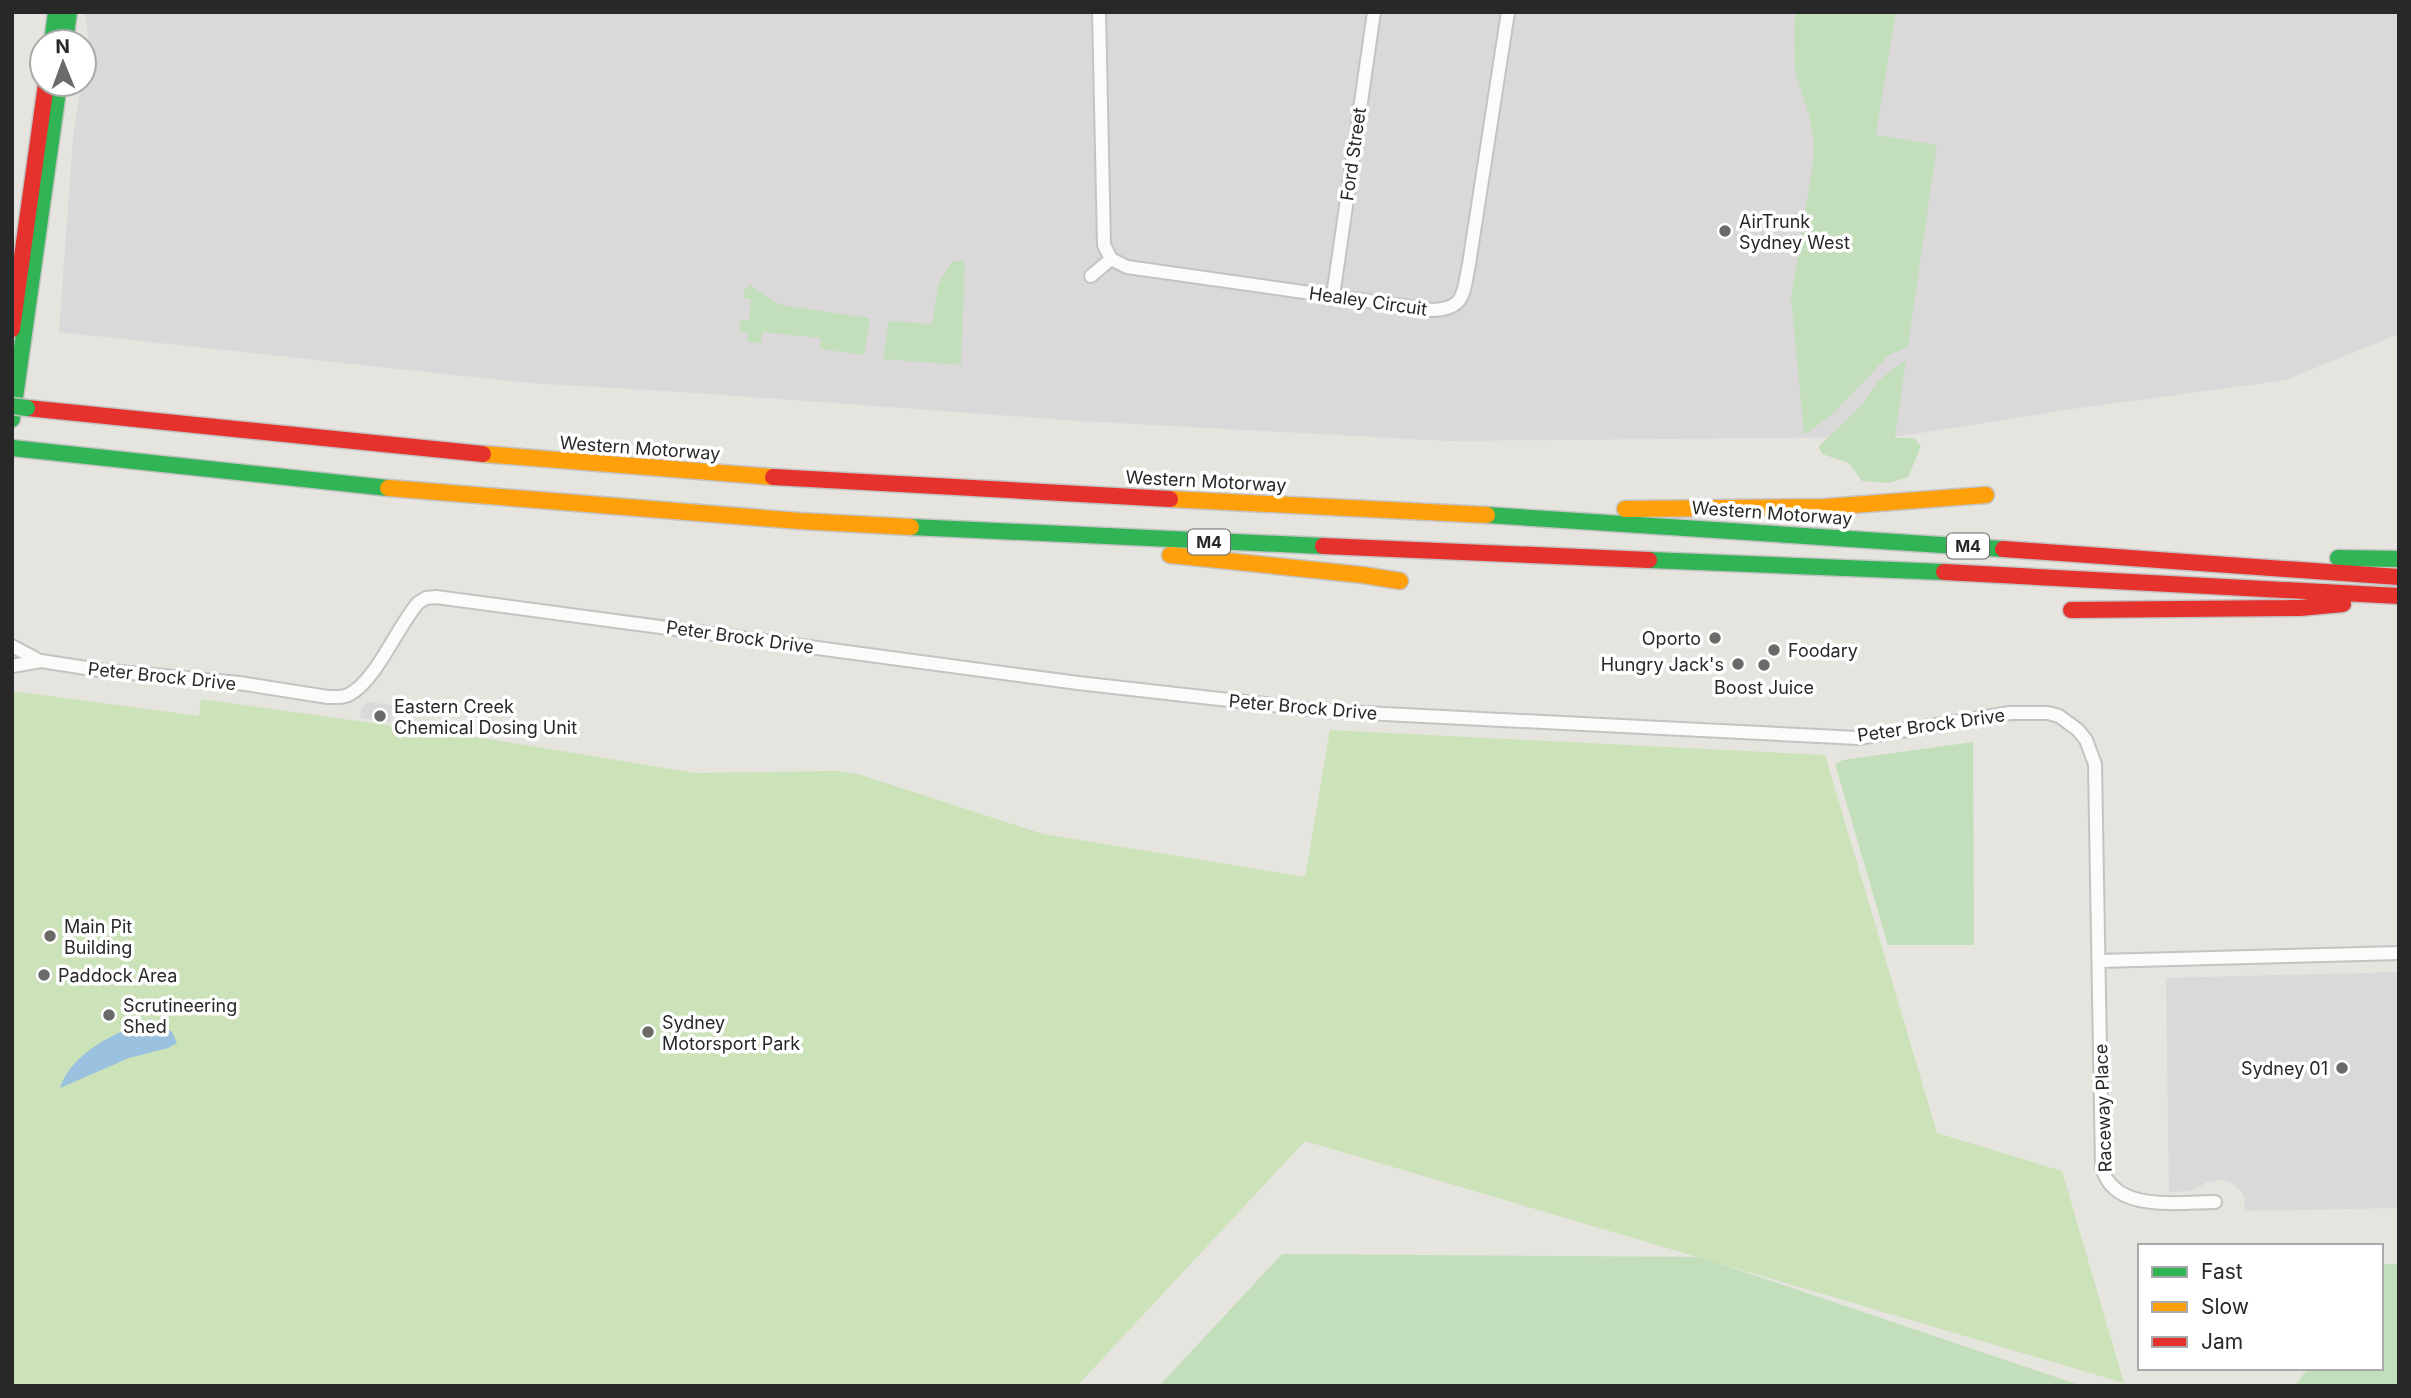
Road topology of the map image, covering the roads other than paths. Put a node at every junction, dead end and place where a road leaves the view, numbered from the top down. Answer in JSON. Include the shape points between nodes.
{"nodes":[{"id":1,"x":1099,"y":12,"type":"edge"},
{"id":2,"x":1374,"y":12,"type":"edge"},
{"id":3,"x":1508,"y":12,"type":"edge"},
{"id":4,"x":44,"y":98,"type":"edge"},
{"id":5,"x":57,"y":98,"type":"edge"},
{"id":6,"x":1111,"y":259,"type":"junction"},
{"id":7,"x":1091,"y":276,"type":"dead end"},
{"id":8,"x":1333,"y":296,"type":"junction"},
{"id":9,"x":12,"y":328,"type":"edge"},
{"id":10,"x":20,"y":407,"type":"edge"},
{"id":11,"x":12,"y":419,"type":"edge"},
{"id":12,"x":17,"y":449,"type":"edge"},
{"id":13,"x":1986,"y":495,"type":"dead end"},
{"id":14,"x":1538,"y":517,"type":"junction"},
{"id":15,"x":966,"y":531,"type":"junction"},
{"id":16,"x":2399,"y":559,"type":"edge"},
{"id":17,"x":2157,"y":561,"type":"junction"},
{"id":18,"x":2399,"y":577,"type":"edge"},
{"id":19,"x":1400,"y":581,"type":"dead end"},
{"id":20,"x":2399,"y":598,"type":"edge"},
{"id":21,"x":2071,"y":610,"type":"dead end"},
{"id":22,"x":12,"y":646,"type":"edge"},
{"id":23,"x":40,"y":662,"type":"junction"},
{"id":24,"x":12,"y":666,"type":"edge"},
{"id":25,"x":2399,"y":953,"type":"edge"},
{"id":26,"x":2099,"y":961,"type":"junction"},
{"id":27,"x":2215,"y":1202,"type":"dead end"}],
"edges":[{"from":1,"to":6,"type":"street","via":[[1104,245]]},
{"from":2,"to":8,"type":"street","name":"Ford Street"},
{"from":3,"to":8,"type":"street","name":"Healey Circuit","via":[[1462,296],[1456,305],[1439,310]]},
{"from":4,"to":9,"type":"main road"},
{"from":5,"to":11,"type":"main road"},
{"from":6,"to":7,"type":"street"},
{"from":6,"to":8,"type":"street","name":"Healey Circuit","via":[[1127,267]]},
{"from":10,"to":14,"type":"main road","name":"Western Motorway","number":"M4","via":[[352,443],[707,473]]},
{"from":12,"to":15,"type":"main road","number":"M4","via":[[489,497]]},
{"from":13,"to":14,"type":"main road","via":[[1825,508],[1547,508]]},
{"from":14,"to":17,"type":"main road","name":"Western Motorway","number":"M4"},
{"from":15,"to":19,"type":"main road","via":[[1071,548],[1188,556]]},
{"from":15,"to":20,"type":"main road","number":"M4","via":[[2051,576]]},
{"from":16,"to":17,"type":"main road","via":[[2235,556]]},
{"from":17,"to":18,"type":"main road","name":"Western Motorway","number":"M4"},
{"from":20,"to":21,"type":"main road","via":[[2300,608]]},
{"from":22,"to":23,"type":"street","name":"Peter Brock Drive"},
{"from":23,"to":24,"type":"street","name":"Peter Brock Drive"},
{"from":23,"to":26,"type":"street","name":"Peter Brock Drive","via":[[343,697],[371,674],[418,603],[436,597],[1326,711],[1858,738],[2010,713],[2048,713],[2078,730],[2095,764]]},
{"from":25,"to":26,"type":"street"},
{"from":26,"to":27,"type":"street","name":"Raceway Place","via":[[2105,1180],[2120,1194],[2138,1201]]}]}
